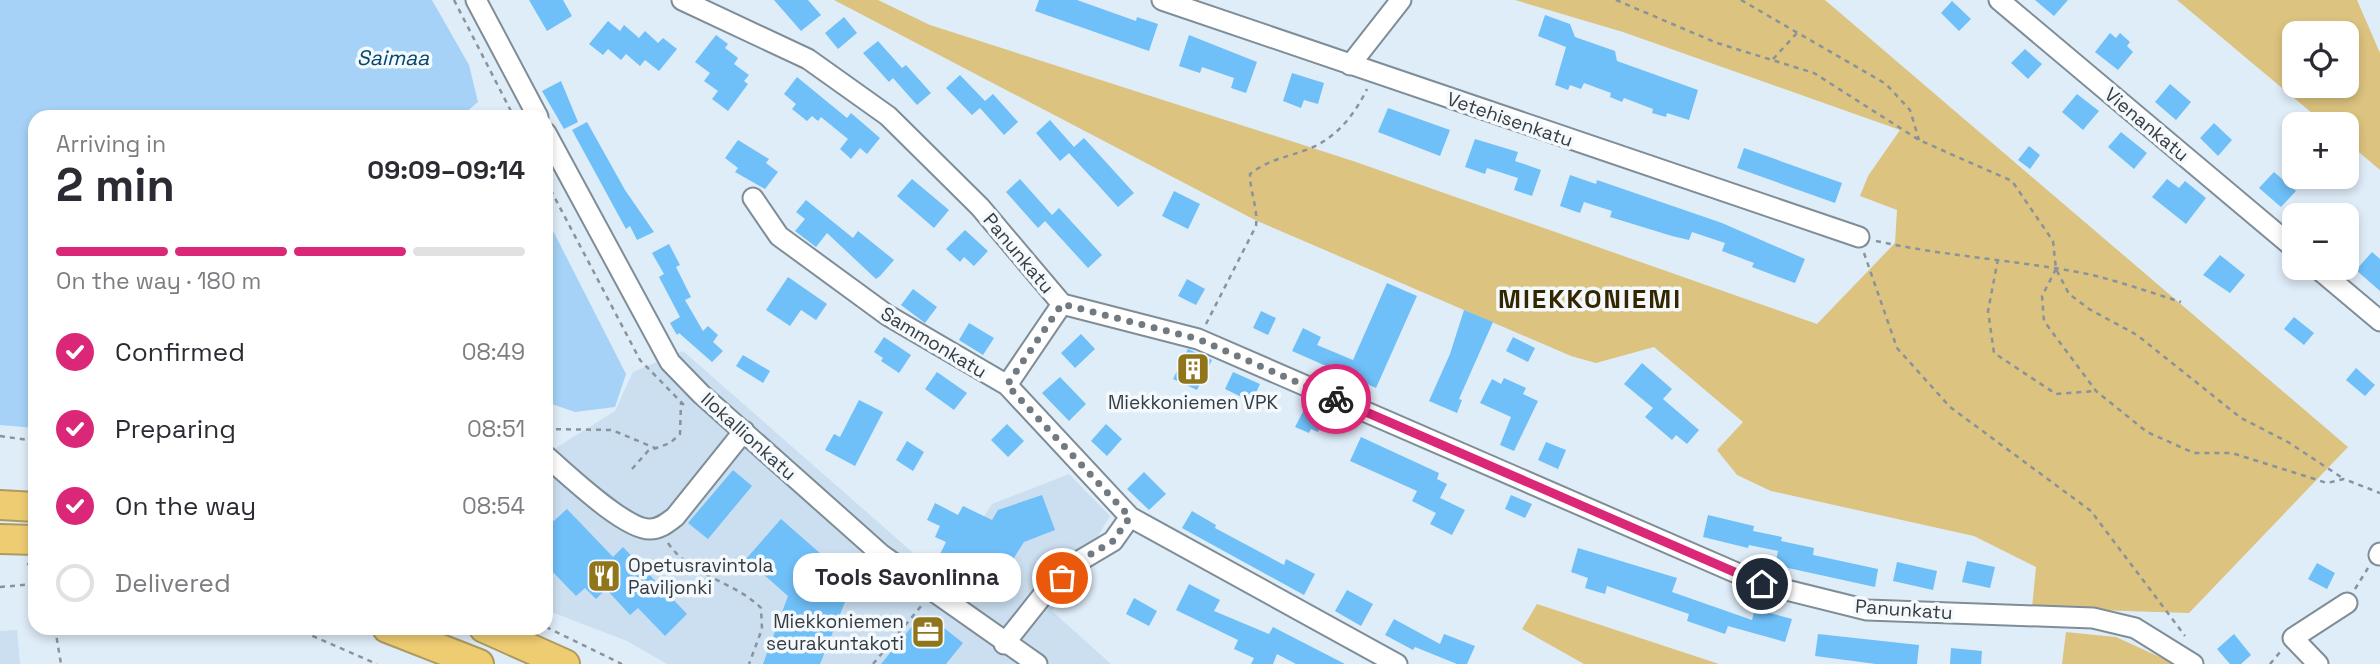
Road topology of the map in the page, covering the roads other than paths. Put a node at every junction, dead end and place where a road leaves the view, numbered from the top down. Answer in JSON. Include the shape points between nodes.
{"nodes":[{"id":1,"x":476,"y":0,"type":"edge"},
{"id":2,"x":682,"y":0,"type":"edge"},
{"id":3,"x":1162,"y":0,"type":"edge"},
{"id":4,"x":1401,"y":0,"type":"edge"},
{"id":5,"x":1999,"y":0,"type":"edge"},
{"id":6,"x":1350,"y":65,"type":"junction"},
{"id":7,"x":534,"y":110,"type":"edge"},
{"id":8,"x":553,"y":146,"type":"edge"},
{"id":9,"x":753,"y":198,"type":"dead end"},
{"id":10,"x":1859,"y":237,"type":"road end"},
{"id":11,"x":2282,"y":238,"type":"edge"},
{"id":12,"x":2331,"y":280,"type":"edge"},
{"id":13,"x":1062,"y":304,"type":"junction"},
{"id":14,"x":2380,"y":321,"type":"edge"},
{"id":15,"x":1007,"y":385,"type":"junction"},
{"id":16,"x":744,"y":431,"type":"junction"},
{"id":17,"x":553,"y":462,"type":"edge"},
{"id":18,"x":0,"y":505,"type":"edge"},
{"id":19,"x":28,"y":507,"type":"edge"},
{"id":20,"x":1130,"y":517,"type":"junction"},
{"id":21,"x":0,"y":539,"type":"edge"},
{"id":22,"x":28,"y":540,"type":"edge"},
{"id":23,"x":2347,"y":603,"type":"road end"},
{"id":24,"x":405,"y":635,"type":"edge"},
{"id":25,"x":500,"y":635,"type":"edge"},
{"id":26,"x":1004,"y":644,"type":"junction"},
{"id":27,"x":479,"y":664,"type":"edge"},
{"id":28,"x":565,"y":664,"type":"edge"},
{"id":29,"x":1037,"y":664,"type":"edge"},
{"id":30,"x":1397,"y":664,"type":"edge"},
{"id":31,"x":2193,"y":664,"type":"edge"},
{"id":32,"x":2318,"y":664,"type":"edge"}],
"edges":[{"from":1,"to":7,"type":"street"},
{"from":2,"to":13,"type":"street","name":"Panunkatu","via":[[808,59],[888,116],[980,207]]},
{"from":3,"to":6,"type":"street","name":"Vetehisenkatu"},
{"from":4,"to":6,"type":"street"},
{"from":5,"to":11,"type":"street","name":"Vienankatu"},
{"from":6,"to":10,"type":"street","name":"Vetehisenkatu"},
{"from":8,"to":16,"type":"street","name":"Ilokallionkatu","via":[[670,362]]},
{"from":9,"to":15,"type":"street","name":"Sammonkatu","via":[[779,236],[833,276],[887,315]]},
{"from":12,"to":14,"type":"street"},
{"from":13,"to":15,"type":"street"},
{"from":13,"to":31,"type":"street","name":"Panunkatu","via":[[1198,339],[1762,584],[1867,610],[2093,618],[2136,628]]},
{"from":15,"to":20,"type":"street","name":"Sammonkatu"},
{"from":16,"to":17,"type":"street","via":[[674,517],[650,529],[631,523]]},
{"from":16,"to":26,"type":"street","name":"Ilokallionkatu","via":[[882,555]]},
{"from":18,"to":19,"type":"highway"},
{"from":20,"to":26,"type":"street","via":[[1113,541],[1081,560],[1043,595]]},
{"from":20,"to":30,"type":"street","name":"Sammonkatu"},
{"from":21,"to":22,"type":"highway"},
{"from":23,"to":32,"type":"street","via":[[2293,638]]},
{"from":24,"to":27,"type":"highway"},
{"from":25,"to":28,"type":"highway"},
{"from":26,"to":29,"type":"street","name":"Ilokallionkatu"}]}
